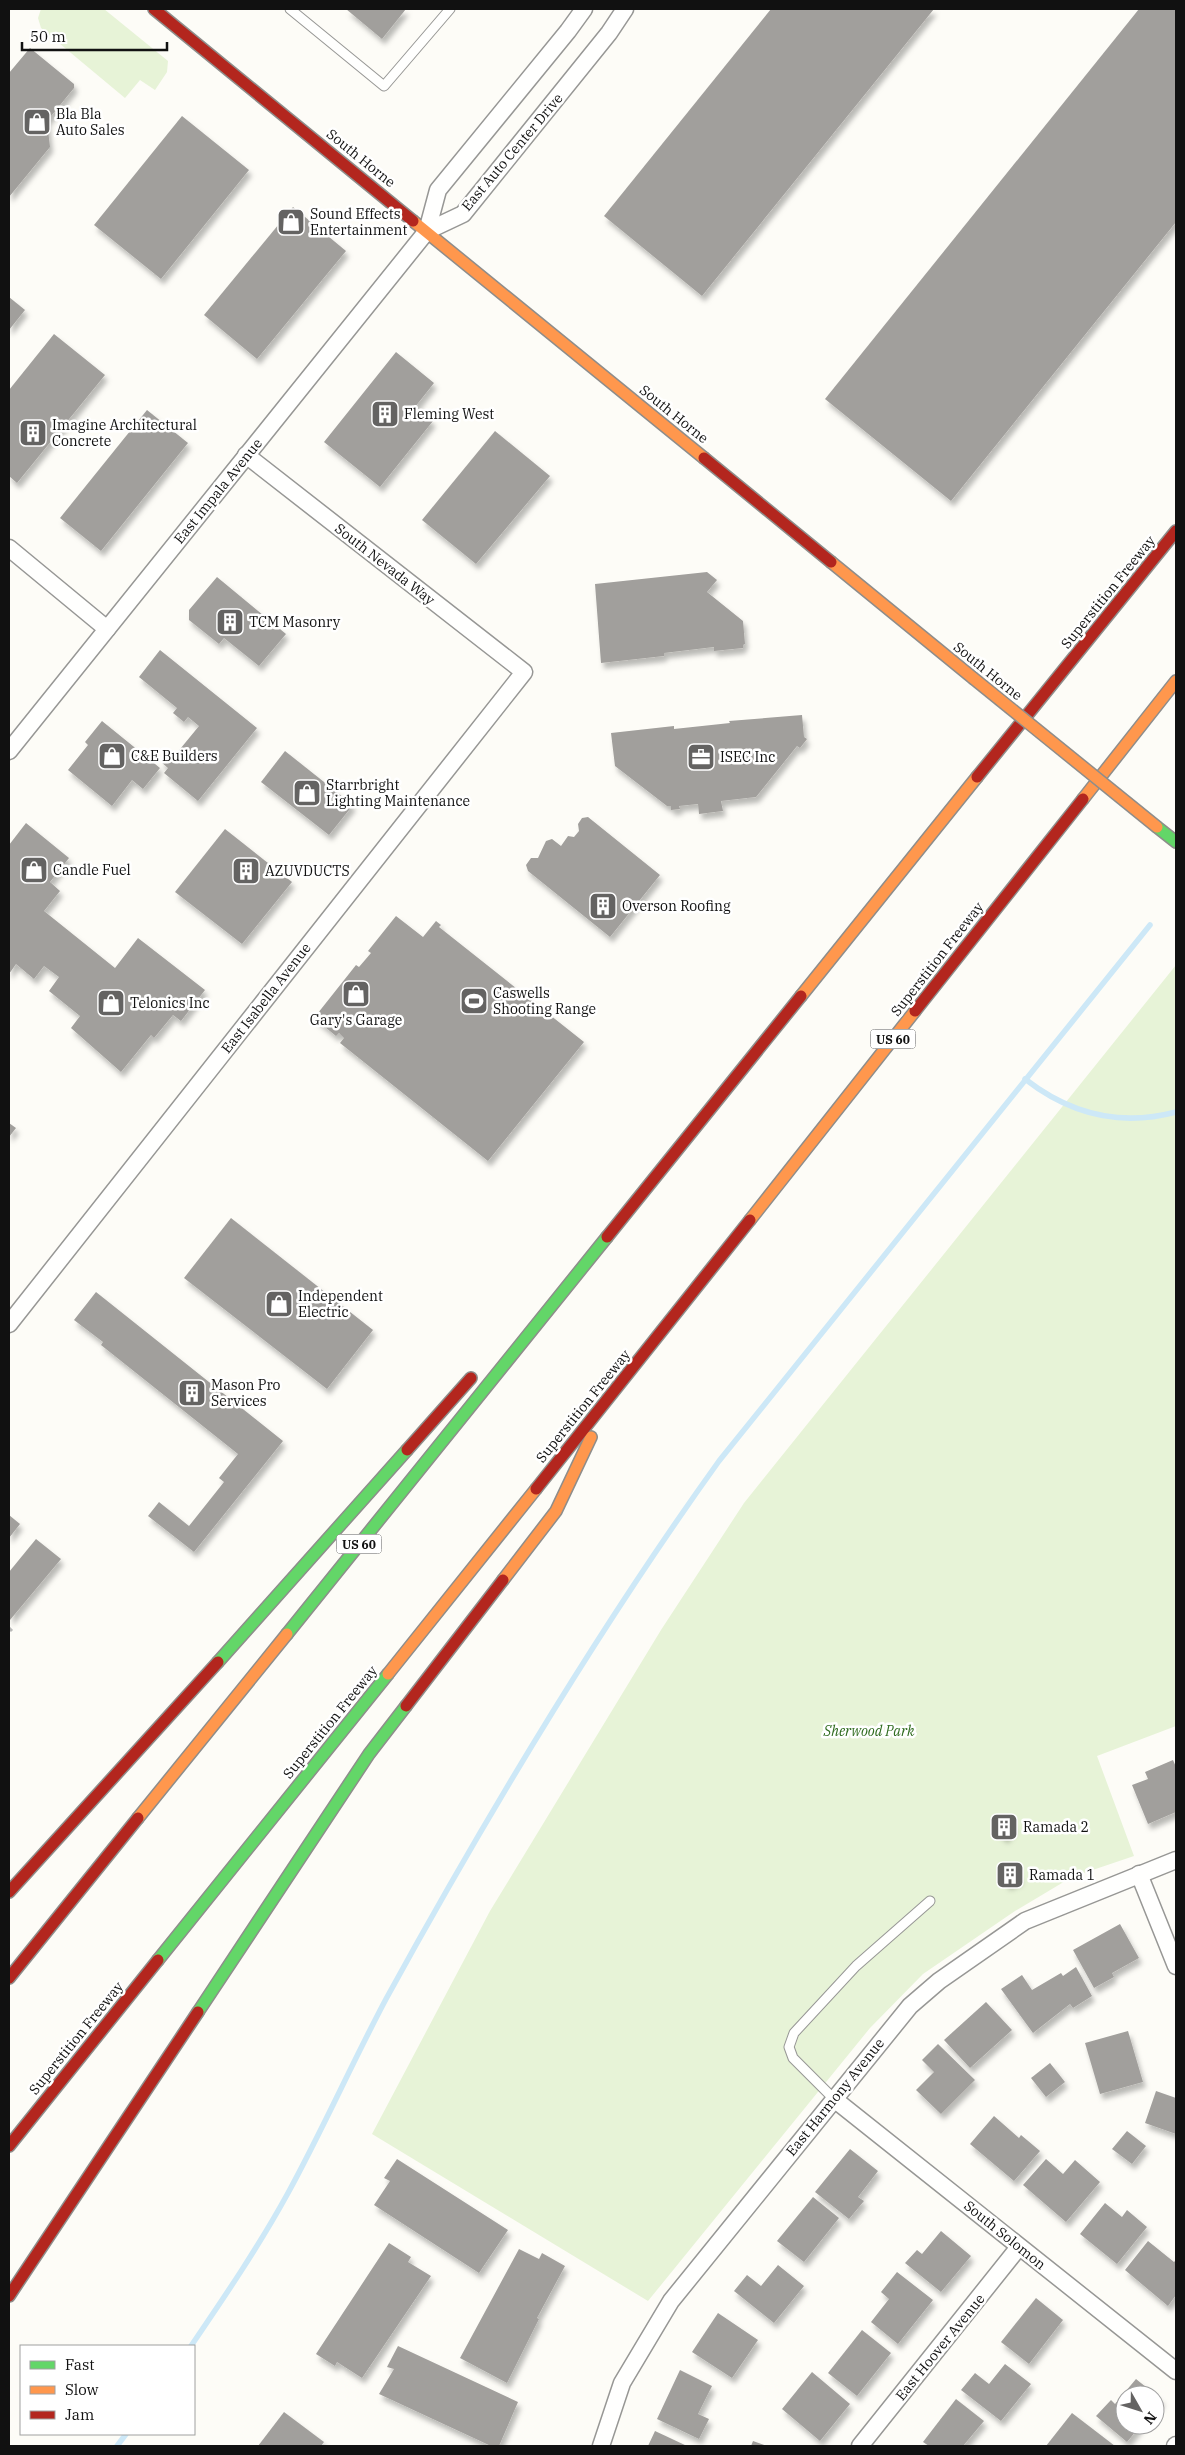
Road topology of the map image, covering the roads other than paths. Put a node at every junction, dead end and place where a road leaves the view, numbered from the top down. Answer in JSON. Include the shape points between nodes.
{"nodes":[{"id":1,"x":154,"y":9,"type":"edge"},
{"id":2,"x":290,"y":9,"type":"edge"},
{"id":3,"x":450,"y":9,"type":"edge"},
{"id":4,"x":584,"y":9,"type":"edge"},
{"id":5,"x":625,"y":9,"type":"edge"},
{"id":6,"x":427,"y":230,"type":"junction"},
{"id":7,"x":246,"y":455,"type":"junction"},
{"id":8,"x":1176,"y":531,"type":"edge"},
{"id":9,"x":9,"y":548,"type":"edge"},
{"id":10,"x":107,"y":628,"type":"junction"},
{"id":11,"x":524,"y":672,"type":"joint"},
{"id":12,"x":1176,"y":681,"type":"edge"},
{"id":13,"x":9,"y":751,"type":"edge"},
{"id":14,"x":1176,"y":842,"type":"edge"},
{"id":15,"x":710,"y":1110,"type":"junction"},
{"id":16,"x":544,"y":1296,"type":"dead end"},
{"id":17,"x":9,"y":1324,"type":"edge"},
{"id":18,"x":478,"y":1370,"type":"dead end"},
{"id":19,"x":610,"y":1397,"type":"junction"},
{"id":20,"x":1176,"y":1860,"type":"edge"},
{"id":21,"x":1139,"y":1874,"type":"junction"},
{"id":22,"x":9,"y":1892,"type":"edge"},
{"id":23,"x":930,"y":1901,"type":"dead end"},
{"id":24,"x":1176,"y":1966,"type":"edge"},
{"id":25,"x":9,"y":1978,"type":"edge"},
{"id":26,"x":834,"y":2099,"type":"junction"},
{"id":27,"x":9,"y":2146,"type":"edge"},
{"id":28,"x":1020,"y":2247,"type":"junction"},
{"id":29,"x":9,"y":2296,"type":"edge"},
{"id":30,"x":1176,"y":2371,"type":"edge"},
{"id":31,"x":601,"y":2446,"type":"edge"},
{"id":32,"x":860,"y":2446,"type":"edge"}],
"edges":[{"from":1,"to":6,"type":"main road","name":"South Horne"},
{"from":2,"to":3,"type":"lane","via":[[384,86]]},
{"from":4,"to":6,"type":"street","via":[[438,190]]},
{"from":5,"to":6,"type":"street","name":"East Auto Center Drive","via":[[463,214]]},
{"from":6,"to":7,"type":"street","name":"East Impala Avenue"},
{"from":6,"to":14,"type":"main road","name":"South Horne","bridge":true},
{"from":7,"to":10,"type":"street","name":"East Impala Avenue"},
{"from":7,"to":11,"type":"street","name":"South Nevada Way"},
{"from":8,"to":15,"type":"main road","name":"Superstition Freeway","number":"US 60"},
{"from":9,"to":10,"type":"street"},
{"from":10,"to":13,"type":"street","name":"East Impala Avenue"},
{"from":11,"to":17,"type":"street","name":"East Isabella Avenue"},
{"from":12,"to":19,"type":"main road","name":"Superstition Freeway","number":"US 60"},
{"from":15,"to":16,"type":"main road"},
{"from":15,"to":25,"type":"main road","name":"Superstition Freeway","number":"US 60"},
{"from":18,"to":22,"type":"main road"},
{"from":19,"to":27,"type":"main road","name":"Superstition Freeway","number":"US 60"},
{"from":19,"to":29,"type":"main road","via":[[556,1511],[370,1754]]},
{"from":20,"to":21,"type":"street","name":"East Harmony Avenue"},
{"from":21,"to":24,"type":"street"},
{"from":21,"to":26,"type":"street","name":"East Harmony Avenue","via":[[1026,1921],[938,1981],[910,2006]]},
{"from":23,"to":26,"type":"lane","via":[[856,1966],[794,2033],[789,2047],[793,2058]]},
{"from":26,"to":28,"type":"street","name":"South Solomon"},
{"from":26,"to":31,"type":"street","name":"East Harmony Avenue","via":[[671,2301],[622,2383]]},
{"from":28,"to":30,"type":"street","name":"South Solomon"},
{"from":28,"to":32,"type":"street","name":"East Hoover Avenue"}]}
